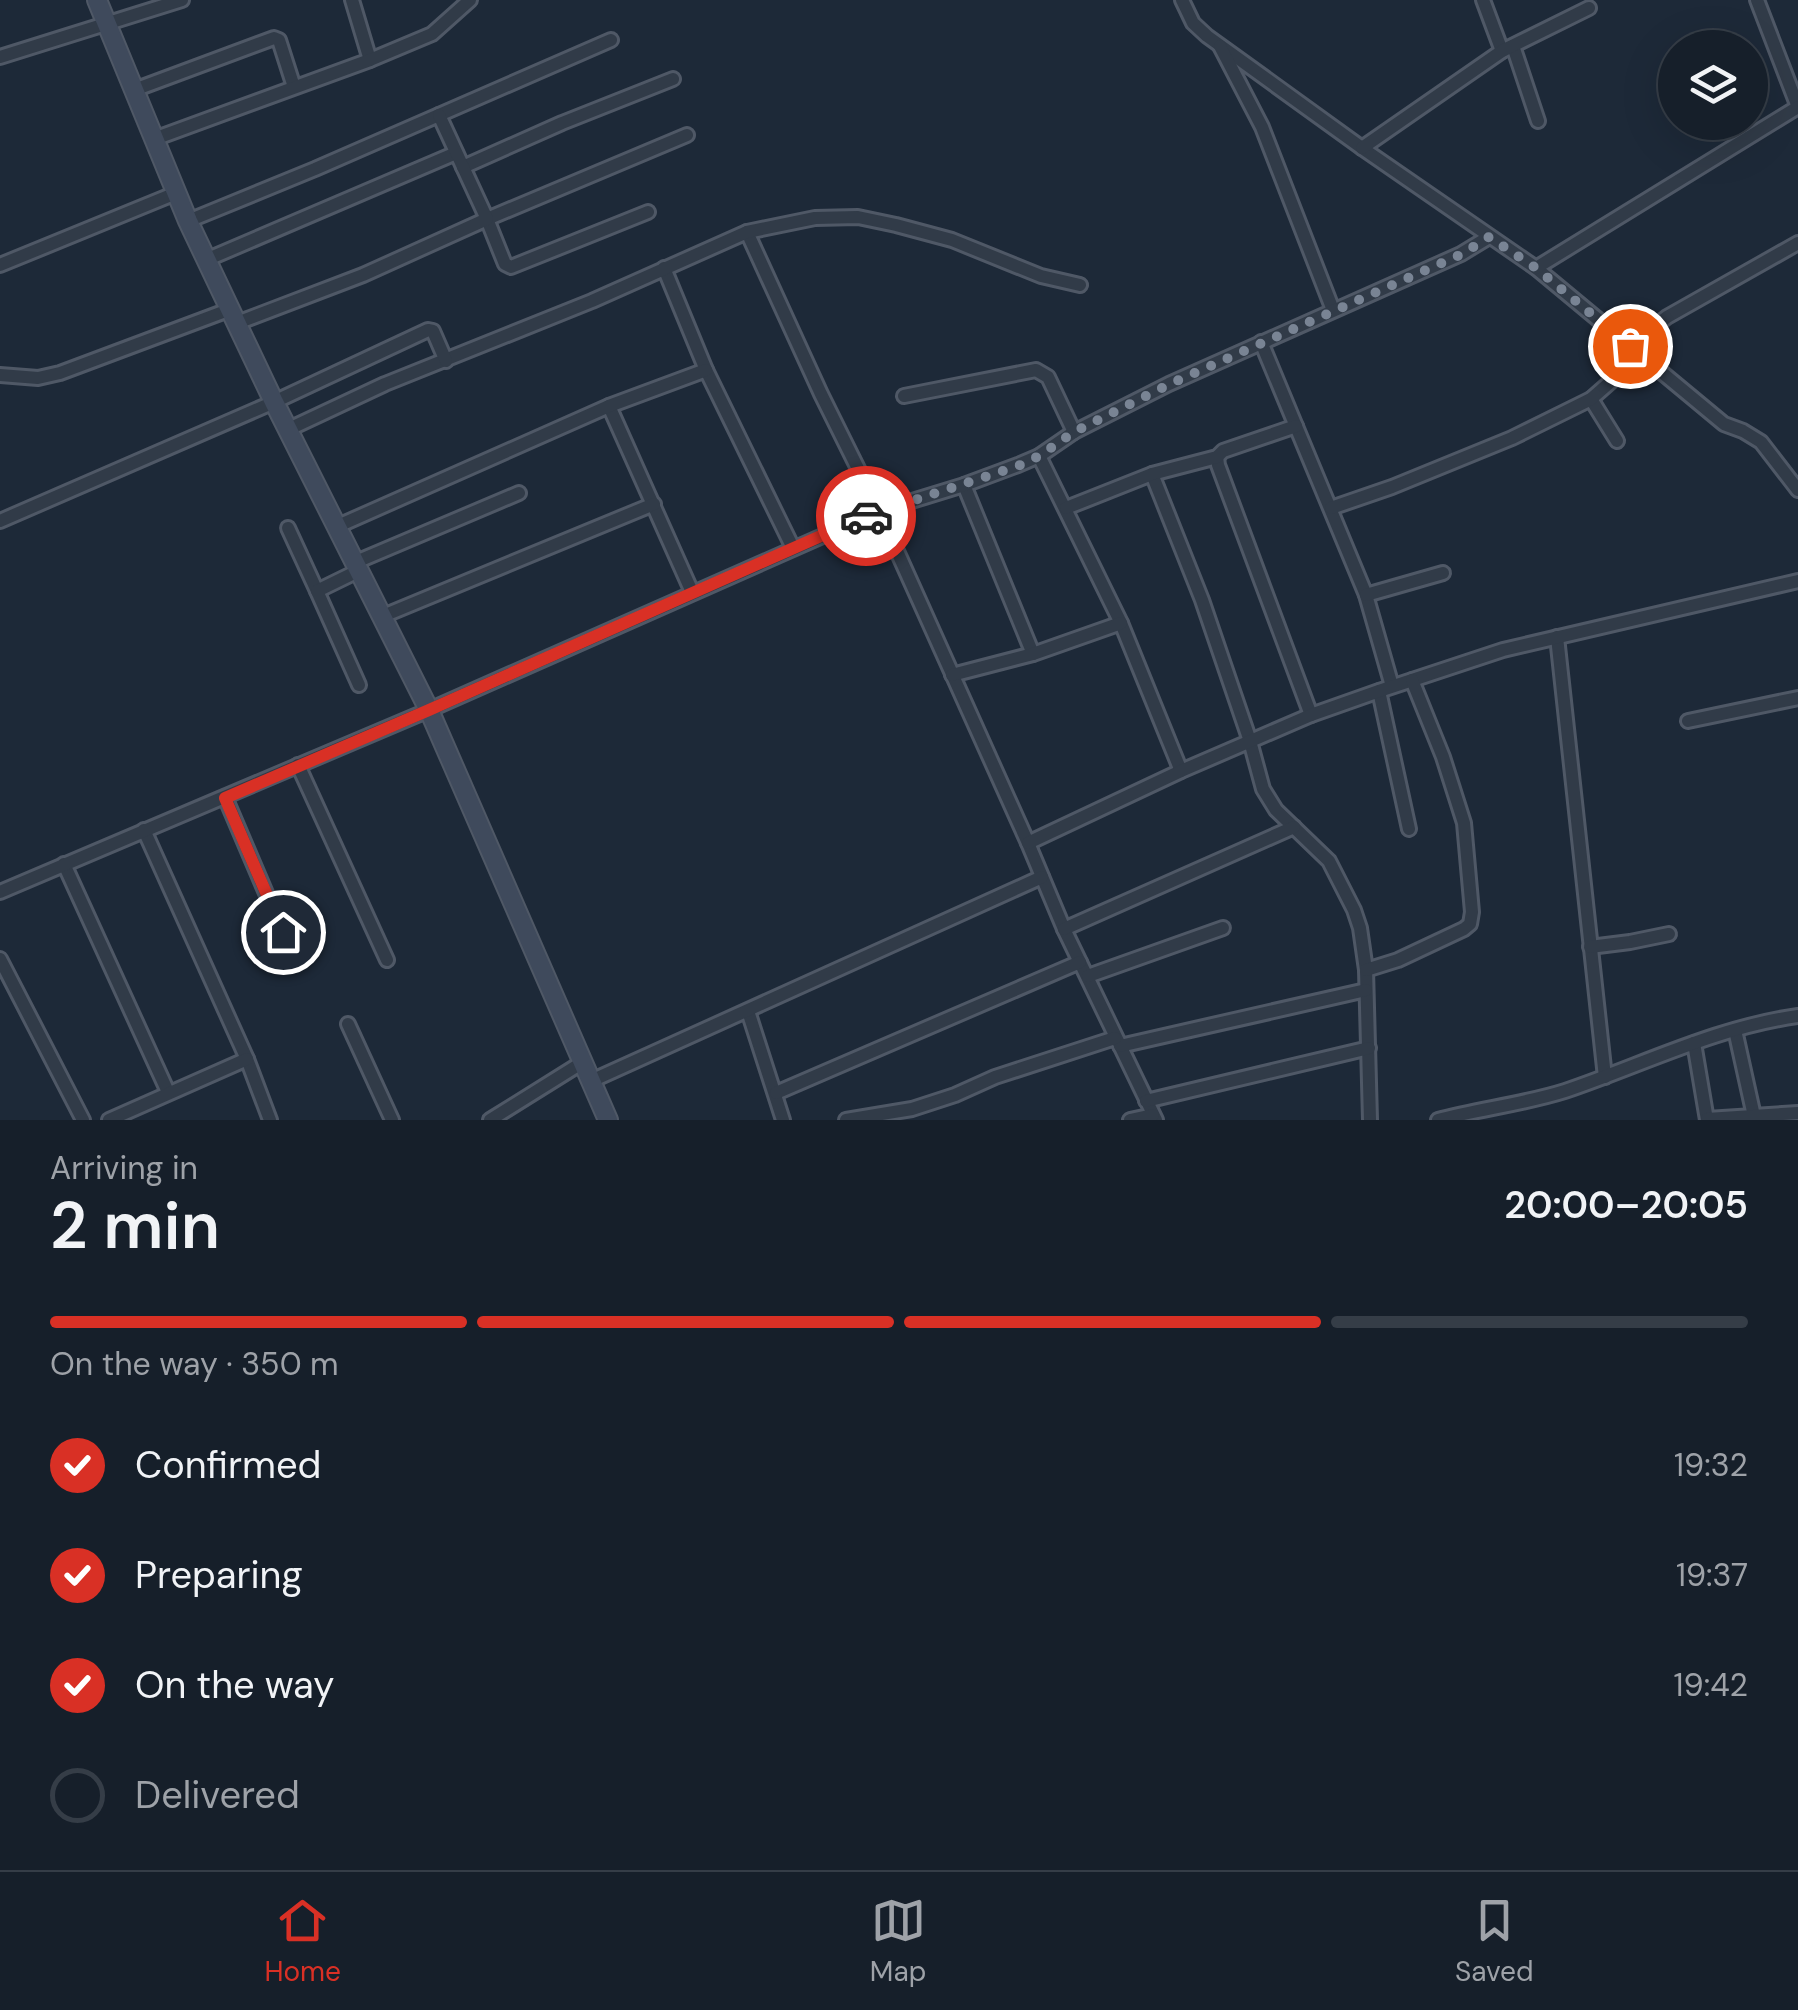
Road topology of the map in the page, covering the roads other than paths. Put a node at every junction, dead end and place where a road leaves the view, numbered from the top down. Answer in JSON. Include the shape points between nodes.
{"nodes":[{"id":1,"x":97,"y":0,"type":"edge"},
{"id":2,"x":182,"y":0,"type":"edge"},
{"id":3,"x":352,"y":0,"type":"edge"},
{"id":4,"x":470,"y":0,"type":"edge"},
{"id":5,"x":1182,"y":0,"type":"edge"},
{"id":6,"x":1483,"y":0,"type":"edge"},
{"id":7,"x":1757,"y":0,"type":"edge"},
{"id":8,"x":1588,"y":8,"type":"dead end"},
{"id":9,"x":107,"y":24,"type":"junction"},
{"id":10,"x":611,"y":40,"type":"dead end"},
{"id":11,"x":1219,"y":44,"type":"junction"},
{"id":12,"x":1507,"y":48,"type":"junction"},
{"id":13,"x":0,"y":57,"type":"edge"},
{"id":14,"x":370,"y":60,"type":"junction"},
{"id":15,"x":673,"y":78,"type":"dead end"},
{"id":16,"x":294,"y":87,"type":"junction"},
{"id":17,"x":134,"y":90,"type":"junction"},
{"id":18,"x":1798,"y":107,"type":"edge"},
{"id":19,"x":439,"y":116,"type":"junction"},
{"id":20,"x":1538,"y":121,"type":"dead end"},
{"id":21,"x":687,"y":134,"type":"dead end"},
{"id":22,"x":154,"y":139,"type":"junction"},
{"id":23,"x":1362,"y":148,"type":"junction"},
{"id":24,"x":456,"y":152,"type":"junction"},
{"id":25,"x":463,"y":168,"type":"junction"},
{"id":26,"x":176,"y":193,"type":"junction"},
{"id":27,"x":648,"y":212,"type":"dead end"},
{"id":28,"x":487,"y":219,"type":"junction"},
{"id":29,"x":188,"y":221,"type":"junction"},
{"id":30,"x":747,"y":232,"type":"junction"},
{"id":31,"x":1489,"y":237,"type":"junction"},
{"id":32,"x":1798,"y":243,"type":"edge"},
{"id":33,"x":208,"y":259,"type":"junction"},
{"id":34,"x":0,"y":264,"type":"edge"},
{"id":35,"x":664,"y":268,"type":"junction"},
{"id":36,"x":1536,"y":268,"type":"junction"},
{"id":37,"x":1080,"y":285,"type":"dead end"},
{"id":38,"x":1333,"y":310,"type":"junction"},
{"id":39,"x":234,"y":316,"type":"junction"},
{"id":40,"x":1261,"y":342,"type":"junction"},
{"id":41,"x":1636,"y":350,"type":"junction"},
{"id":42,"x":446,"y":360,"type":"junction"},
{"id":43,"x":706,"y":370,"type":"junction"},
{"id":44,"x":0,"y":375,"type":"edge"},
{"id":45,"x":904,"y":396,"type":"dead end"},
{"id":46,"x":1590,"y":399,"type":"junction"},
{"id":47,"x":274,"y":402,"type":"junction"},
{"id":48,"x":609,"y":406,"type":"junction"},
{"id":49,"x":1296,"y":426,"type":"junction"},
{"id":50,"x":289,"y":430,"type":"junction"},
{"id":51,"x":1074,"y":432,"type":"junction"},
{"id":52,"x":1617,"y":441,"type":"dead end"},
{"id":53,"x":1039,"y":456,"type":"junction"},
{"id":54,"x":1217,"y":457,"type":"junction"},
{"id":55,"x":1152,"y":474,"type":"junction"},
{"id":56,"x":964,"y":485,"type":"junction"},
{"id":57,"x":1798,"y":490,"type":"edge"},
{"id":58,"x":520,"y":493,"type":"dead end"},
{"id":59,"x":654,"y":504,"type":"junction"},
{"id":60,"x":1066,"y":508,"type":"junction"},
{"id":61,"x":1331,"y":508,"type":"junction"},
{"id":62,"x":878,"y":511,"type":"junction"},
{"id":63,"x":0,"y":521,"type":"edge"},
{"id":64,"x":338,"y":526,"type":"junction"},
{"id":65,"x":288,"y":528,"type":"dead end"},
{"id":66,"x":793,"y":548,"type":"junction"},
{"id":67,"x":358,"y":566,"type":"junction"},
{"id":68,"x":1443,"y":573,"type":"dead end"},
{"id":69,"x":1798,"y":581,"type":"edge"},
{"id":70,"x":317,"y":591,"type":"junction"},
{"id":71,"x":692,"y":592,"type":"junction"},
{"id":72,"x":1366,"y":594,"type":"junction"},
{"id":73,"x":383,"y":616,"type":"junction"},
{"id":74,"x":1121,"y":622,"type":"junction"},
{"id":75,"x":1557,"y":637,"type":"junction"},
{"id":76,"x":1034,"y":654,"type":"junction"},
{"id":77,"x":952,"y":675,"type":"junction"},
{"id":78,"x":1412,"y":680,"type":"junction"},
{"id":79,"x":359,"y":685,"type":"dead end"},
{"id":80,"x":1386,"y":688,"type":"junction"},
{"id":81,"x":1798,"y":698,"type":"edge"},
{"id":82,"x":429,"y":710,"type":"junction"},
{"id":83,"x":1311,"y":715,"type":"junction"},
{"id":84,"x":1688,"y":721,"type":"dead end"},
{"id":85,"x":1250,"y":742,"type":"junction"},
{"id":86,"x":298,"y":764,"type":"junction"},
{"id":87,"x":1181,"y":771,"type":"junction"},
{"id":88,"x":225,"y":798,"type":"junction"},
{"id":89,"x":1294,"y":827,"type":"junction"},
{"id":90,"x":1408,"y":829,"type":"dead end"},
{"id":91,"x":144,"y":830,"type":"junction"},
{"id":92,"x":1028,"y":843,"type":"junction"},
{"id":93,"x":64,"y":864,"type":"junction"},
{"id":94,"x":1042,"y":877,"type":"junction"},
{"id":95,"x":0,"y":892,"type":"edge"},
{"id":96,"x":1222,"y":928,"type":"dead end"},
{"id":97,"x":1064,"y":930,"type":"junction"},
{"id":98,"x":283,"y":932,"type":"dead end"},
{"id":99,"x":1669,"y":934,"type":"dead end"},
{"id":100,"x":1590,"y":946,"type":"junction"},
{"id":101,"x":0,"y":959,"type":"edge"},
{"id":102,"x":388,"y":960,"type":"dead end"},
{"id":103,"x":1080,"y":962,"type":"junction"},
{"id":104,"x":1366,"y":970,"type":"junction"},
{"id":105,"x":1088,"y":976,"type":"junction"},
{"id":106,"x":1366,"y":990,"type":"junction"},
{"id":107,"x":748,"y":1011,"type":"junction"},
{"id":108,"x":1798,"y":1016,"type":"edge"},
{"id":109,"x":348,"y":1024,"type":"dead end"},
{"id":110,"x":1735,"y":1030,"type":"junction"},
{"id":111,"x":1117,"y":1042,"type":"junction"},
{"id":112,"x":1694,"y":1043,"type":"junction"},
{"id":113,"x":1369,"y":1048,"type":"junction"},
{"id":114,"x":246,"y":1060,"type":"junction"},
{"id":115,"x":583,"y":1062,"type":"junction"},
{"id":116,"x":1604,"y":1077,"type":"junction"},
{"id":117,"x":591,"y":1081,"type":"junction"},
{"id":118,"x":168,"y":1092,"type":"junction"},
{"id":119,"x":776,"y":1094,"type":"junction"},
{"id":120,"x":1146,"y":1101,"type":"junction"},
{"id":121,"x":1798,"y":1113,"type":"edge"},
{"id":122,"x":1485,"y":1114,"type":"edge"},
{"id":123,"x":1754,"y":1116,"type":"junction"},
{"id":124,"x":1154,"y":1118,"type":"edge"},
{"id":125,"x":83,"y":1120,"type":"edge"},
{"id":126,"x":109,"y":1120,"type":"edge"},
{"id":127,"x":270,"y":1120,"type":"edge"},
{"id":128,"x":392,"y":1120,"type":"edge"},
{"id":129,"x":490,"y":1120,"type":"edge"},
{"id":130,"x":608,"y":1120,"type":"edge"},
{"id":131,"x":783,"y":1120,"type":"edge"},
{"id":132,"x":846,"y":1120,"type":"edge"},
{"id":133,"x":1130,"y":1120,"type":"edge"},
{"id":134,"x":1370,"y":1120,"type":"edge"},
{"id":135,"x":1438,"y":1120,"type":"edge"},
{"id":136,"x":1707,"y":1120,"type":"edge"}],
"edges":[{"from":1,"to":9,"type":"street"},
{"from":2,"to":9,"type":"street"},
{"from":3,"to":14,"type":"street"},
{"from":4,"to":14,"type":"street","via":[[432,34]]},
{"from":5,"to":11,"type":"street","via":[[1193,23]]},
{"from":6,"to":12,"type":"street"},
{"from":7,"to":18,"type":"street"},
{"from":8,"to":12,"type":"street"},
{"from":9,"to":13,"type":"street"},
{"from":9,"to":17,"type":"street"},
{"from":10,"to":19,"type":"street"},
{"from":11,"to":23,"type":"street"},
{"from":11,"to":38,"type":"street","via":[[1266,137]]},
{"from":12,"to":20,"type":"street"},
{"from":12,"to":23,"type":"street"},
{"from":14,"to":16,"type":"street"},
{"from":15,"to":25,"type":"street"},
{"from":16,"to":17,"type":"street","via":[[274,38]]},
{"from":16,"to":22,"type":"street"},
{"from":17,"to":22,"type":"street"},
{"from":18,"to":36,"type":"street"},
{"from":19,"to":24,"type":"street"},
{"from":19,"to":29,"type":"street"},
{"from":21,"to":28,"type":"street"},
{"from":22,"to":26,"type":"street"},
{"from":23,"to":31,"type":"street"},
{"from":24,"to":25,"type":"street"},
{"from":24,"to":33,"type":"street"},
{"from":25,"to":28,"type":"street"},
{"from":26,"to":29,"type":"street"},
{"from":26,"to":34,"type":"street"},
{"from":27,"to":28,"type":"street","via":[[511,267]]},
{"from":28,"to":39,"type":"street","via":[[362,275]]},
{"from":29,"to":33,"type":"street"},
{"from":30,"to":35,"type":"street"},
{"from":30,"to":37,"type":"street","via":[[858,217],[952,240]]},
{"from":30,"to":62,"type":"street"},
{"from":31,"to":36,"type":"street"},
{"from":31,"to":38,"type":"street"},
{"from":32,"to":41,"type":"street","via":[[1666,317]]},
{"from":33,"to":39,"type":"street"},
{"from":35,"to":42,"type":"street"},
{"from":35,"to":43,"type":"street"},
{"from":36,"to":41,"type":"street"},
{"from":38,"to":40,"type":"street"},
{"from":39,"to":44,"type":"street","via":[[60,373]]},
{"from":39,"to":47,"type":"street"},
{"from":40,"to":49,"type":"street"},
{"from":40,"to":51,"type":"street"},
{"from":41,"to":46,"type":"street"},
{"from":41,"to":57,"type":"street","via":[[1724,424],[1762,442]]},
{"from":42,"to":47,"type":"street","via":[[428,330]]},
{"from":42,"to":50,"type":"street"},
{"from":43,"to":48,"type":"street"},
{"from":43,"to":66,"type":"street"},
{"from":45,"to":51,"type":"street","via":[[1036,370],[1048,376]]},
{"from":46,"to":52,"type":"street"},
{"from":46,"to":61,"type":"street","via":[[1496,444]]},
{"from":47,"to":50,"type":"street"},
{"from":47,"to":63,"type":"street"},
{"from":48,"to":59,"type":"street"},
{"from":48,"to":64,"type":"street"},
{"from":49,"to":54,"type":"street"},
{"from":49,"to":61,"type":"street"},
{"from":50,"to":64,"type":"street"},
{"from":51,"to":53,"type":"street"},
{"from":53,"to":56,"type":"street"},
{"from":53,"to":60,"type":"street"},
{"from":54,"to":55,"type":"street"},
{"from":54,"to":83,"type":"street"},
{"from":55,"to":60,"type":"street"},
{"from":55,"to":85,"type":"street"},
{"from":56,"to":62,"type":"street"},
{"from":56,"to":76,"type":"street"},
{"from":58,"to":67,"type":"street"},
{"from":59,"to":71,"type":"street"},
{"from":59,"to":73,"type":"street"},
{"from":60,"to":74,"type":"street"},
{"from":61,"to":72,"type":"street"},
{"from":62,"to":66,"type":"street"},
{"from":62,"to":77,"type":"street"},
{"from":64,"to":67,"type":"street"},
{"from":65,"to":70,"type":"street"},
{"from":66,"to":71,"type":"street"},
{"from":67,"to":70,"type":"street"},
{"from":67,"to":73,"type":"street"},
{"from":68,"to":72,"type":"street"},
{"from":69,"to":75,"type":"street"},
{"from":70,"to":79,"type":"street"},
{"from":71,"to":82,"type":"street"},
{"from":72,"to":80,"type":"street"},
{"from":73,"to":82,"type":"street"},
{"from":74,"to":76,"type":"street"},
{"from":74,"to":87,"type":"street"},
{"from":75,"to":78,"type":"street"},
{"from":75,"to":100,"type":"street"},
{"from":76,"to":77,"type":"street"},
{"from":77,"to":92,"type":"street"},
{"from":78,"to":80,"type":"street"},
{"from":78,"to":104,"type":"street","via":[[1464,823],[1472,912],[1464,929]]},
{"from":80,"to":83,"type":"street"},
{"from":80,"to":90,"type":"street"},
{"from":81,"to":84,"type":"street"},
{"from":82,"to":86,"type":"street"},
{"from":82,"to":115,"type":"street"},
{"from":83,"to":85,"type":"street"},
{"from":85,"to":87,"type":"street"},
{"from":85,"to":89,"type":"street","via":[[1264,789]]},
{"from":86,"to":88,"type":"street"},
{"from":86,"to":102,"type":"street"},
{"from":87,"to":92,"type":"street"},
{"from":88,"to":91,"type":"street"},
{"from":88,"to":98,"type":"street"},
{"from":89,"to":97,"type":"street"},
{"from":89,"to":104,"type":"street","via":[[1329,861],[1346,890]]},
{"from":91,"to":93,"type":"street"},
{"from":91,"to":114,"type":"street"},
{"from":92,"to":94,"type":"street"},
{"from":93,"to":95,"type":"street"},
{"from":93,"to":118,"type":"street"},
{"from":94,"to":97,"type":"street"},
{"from":94,"to":107,"type":"street"},
{"from":96,"to":105,"type":"street"},
{"from":97,"to":103,"type":"street"},
{"from":99,"to":100,"type":"street"},
{"from":100,"to":116,"type":"street"},
{"from":101,"to":125,"type":"street"},
{"from":103,"to":105,"type":"street"},
{"from":103,"to":119,"type":"street"},
{"from":104,"to":106,"type":"street"},
{"from":105,"to":111,"type":"street"},
{"from":106,"to":111,"type":"street"},
{"from":106,"to":113,"type":"street"},
{"from":107,"to":117,"type":"street"},
{"from":107,"to":119,"type":"street"},
{"from":108,"to":110,"type":"street"},
{"from":109,"to":128,"type":"street"},
{"from":110,"to":112,"type":"street"},
{"from":110,"to":123,"type":"street"},
{"from":111,"to":120,"type":"street"},
{"from":111,"to":132,"type":"street","via":[[912,1109]]},
{"from":112,"to":116,"type":"street"},
{"from":112,"to":136,"type":"street"},
{"from":113,"to":120,"type":"street"},
{"from":113,"to":134,"type":"street"},
{"from":114,"to":118,"type":"street"},
{"from":114,"to":127,"type":"street"},
{"from":115,"to":117,"type":"street"},
{"from":115,"to":129,"type":"street"},
{"from":116,"to":122,"type":"street"},
{"from":117,"to":130,"type":"street"},
{"from":118,"to":126,"type":"street"},
{"from":119,"to":131,"type":"street"},
{"from":120,"to":124,"type":"street"},
{"from":121,"to":123,"type":"street"},
{"from":122,"to":135,"type":"street"},
{"from":123,"to":136,"type":"street"},
{"from":124,"to":133,"type":"street"}]}
